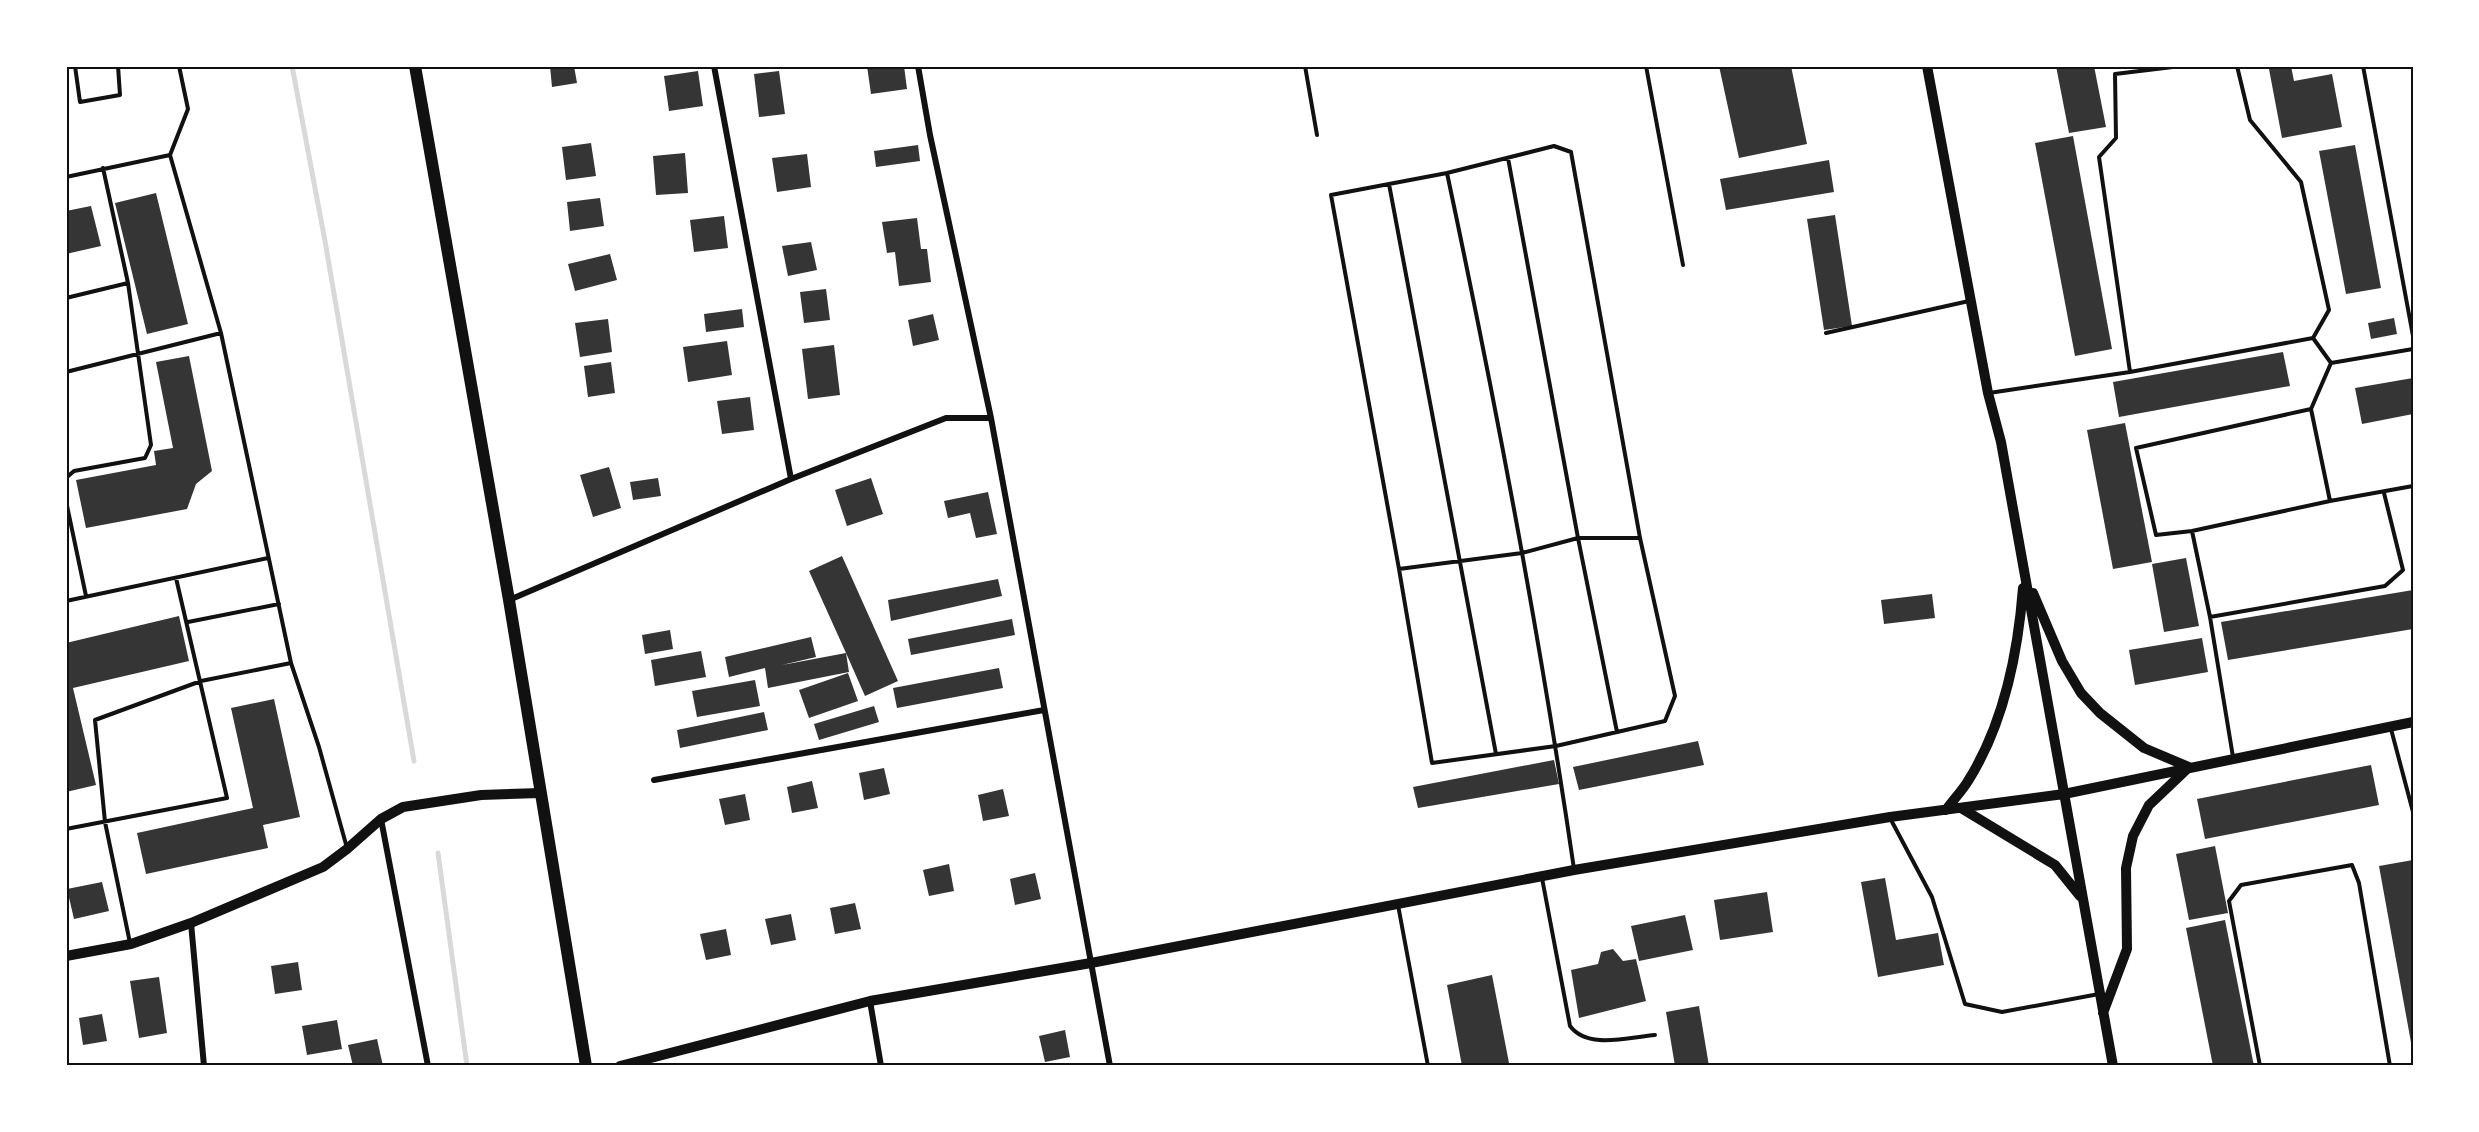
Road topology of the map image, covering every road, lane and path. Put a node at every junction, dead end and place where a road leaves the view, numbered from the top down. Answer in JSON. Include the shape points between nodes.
{"nodes":[{"id":1,"x":75,"y":66,"type":"edge"},
{"id":2,"x":118,"y":66,"type":"edge"},
{"id":3,"x":179,"y":66,"type":"edge"},
{"id":4,"x":415,"y":66,"type":"edge"},
{"id":5,"x":714,"y":66,"type":"edge"},
{"id":6,"x":918,"y":66,"type":"edge"},
{"id":7,"x":1305,"y":66,"type":"edge"},
{"id":8,"x":1646,"y":66,"type":"edge"},
{"id":9,"x":1927,"y":66,"type":"edge"},
{"id":10,"x":2181,"y":66,"type":"edge"},
{"id":11,"x":2237,"y":66,"type":"edge"},
{"id":12,"x":2363,"y":66,"type":"edge"},
{"id":13,"x":1317,"y":135,"type":"dead end"},
{"id":14,"x":170,"y":155,"type":"junction"},
{"id":15,"x":1508,"y":158,"type":"junction"},
{"id":16,"x":103,"y":168,"type":"junction"},
{"id":17,"x":1447,"y":173,"type":"junction"},
{"id":18,"x":66,"y":177,"type":"edge"},
{"id":19,"x":1389,"y":184,"type":"junction"},
{"id":20,"x":1683,"y":265,"type":"dead end"},
{"id":21,"x":128,"y":283,"type":"junction"},
{"id":22,"x":66,"y":298,"type":"edge"},
{"id":23,"x":1971,"y":301,"type":"junction"},
{"id":24,"x":221,"y":333,"type":"junction"},
{"id":25,"x":1826,"y":333,"type":"dead end"},
{"id":26,"x":2413,"y":336,"type":"edge"},
{"id":27,"x":2313,"y":338,"type":"junction"},
{"id":28,"x":2413,"y":349,"type":"edge"},
{"id":29,"x":140,"y":353,"type":"junction"},
{"id":30,"x":2331,"y":363,"type":"junction"},
{"id":31,"x":66,"y":372,"type":"edge"},
{"id":32,"x":2130,"y":372,"type":"junction"},
{"id":33,"x":1988,"y":393,"type":"junction"},
{"id":34,"x":2311,"y":409,"type":"junction"},
{"id":35,"x":991,"y":418,"type":"junction"},
{"id":36,"x":66,"y":478,"type":"edge"},
{"id":37,"x":791,"y":479,"type":"junction"},
{"id":38,"x":2413,"y":486,"type":"edge"},
{"id":39,"x":2384,"y":493,"type":"junction"},
{"id":40,"x":66,"y":501,"type":"edge"},
{"id":41,"x":2330,"y":501,"type":"junction"},
{"id":42,"x":2192,"y":531,"type":"junction"},
{"id":43,"x":1578,"y":538,"type":"junction"},
{"id":44,"x":1640,"y":538,"type":"junction"},
{"id":45,"x":1522,"y":553,"type":"junction"},
{"id":46,"x":268,"y":558,"type":"junction"},
{"id":47,"x":1460,"y":561,"type":"junction"},
{"id":48,"x":1399,"y":569,"type":"junction"},
{"id":49,"x":2025,"y":573,"type":"junction"},
{"id":50,"x":176,"y":578,"type":"junction"},
{"id":51,"x":86,"y":596,"type":"junction"},
{"id":52,"x":509,"y":600,"type":"junction"},
{"id":53,"x":66,"y":601,"type":"edge"},
{"id":54,"x":279,"y":604,"type":"junction"},
{"id":55,"x":2210,"y":617,"type":"junction"},
{"id":56,"x":188,"y":622,"type":"junction"},
{"id":57,"x":291,"y":663,"type":"junction"},
{"id":58,"x":201,"y":681,"type":"junction"},
{"id":59,"x":1044,"y":710,"type":"junction"},
{"id":60,"x":2413,"y":722,"type":"edge"},
{"id":61,"x":2390,"y":726,"type":"junction"},
{"id":62,"x":1617,"y":732,"type":"junction"},
{"id":63,"x":1556,"y":746,"type":"junction"},
{"id":64,"x":1496,"y":754,"type":"junction"},
{"id":65,"x":2233,"y":758,"type":"junction"},
{"id":66,"x":2189,"y":767,"type":"junction"},
{"id":67,"x":654,"y":780,"type":"dead end"},
{"id":68,"x":540,"y":793,"type":"junction"},
{"id":69,"x":2064,"y":794,"type":"junction"},
{"id":70,"x":1961,"y":808,"type":"junction"},
{"id":71,"x":1946,"y":810,"type":"junction"},
{"id":72,"x":2413,"y":812,"type":"edge"},
{"id":73,"x":1890,"y":817,"type":"junction"},
{"id":74,"x":381,"y":819,"type":"junction"},
{"id":75,"x":105,"y":822,"type":"junction"},
{"id":76,"x":66,"y":829,"type":"edge"},
{"id":77,"x":347,"y":849,"type":"junction"},
{"id":78,"x":1574,"y":870,"type":"junction"},
{"id":79,"x":1542,"y":877,"type":"junction"},
{"id":80,"x":2082,"y":898,"type":"junction"},
{"id":81,"x":1398,"y":904,"type":"junction"},
{"id":82,"x":192,"y":923,"type":"junction"},
{"id":83,"x":130,"y":944,"type":"junction"},
{"id":84,"x":66,"y":956,"type":"edge"},
{"id":85,"x":1091,"y":963,"type":"junction"},
{"id":86,"x":2099,"y":994,"type":"junction"},
{"id":87,"x":870,"y":1001,"type":"junction"},
{"id":88,"x":2103,"y":1014,"type":"junction"},
{"id":89,"x":1655,"y":1035,"type":"dead end"},
{"id":90,"x":204,"y":1066,"type":"edge"},
{"id":91,"x":428,"y":1066,"type":"edge"},
{"id":92,"x":586,"y":1066,"type":"edge"},
{"id":93,"x":620,"y":1066,"type":"edge"},
{"id":94,"x":881,"y":1066,"type":"edge"},
{"id":95,"x":1110,"y":1066,"type":"edge"},
{"id":96,"x":1428,"y":1066,"type":"edge"},
{"id":97,"x":2113,"y":1066,"type":"edge"},
{"id":98,"x":2260,"y":1066,"type":"edge"},
{"id":99,"x":2390,"y":1066,"type":"edge"}],
"edges":[{"from":1,"to":2,"type":"lane","via":[[80,102],[120,94]]},
{"from":3,"to":14,"type":"lane","via":[[188,109]]},
{"from":4,"to":52,"type":"main road"},
{"from":5,"to":37,"type":"street"},
{"from":6,"to":35,"type":"street"},
{"from":7,"to":13,"type":"lane"},
{"from":8,"to":20,"type":"lane"},
{"from":9,"to":23,"type":"street"},
{"from":10,"to":32,"type":"lane","via":[[2115,74],[2116,138],[2099,157]]},
{"from":11,"to":27,"type":"lane","via":[[2250,120],[2301,182],[2329,310]]},
{"from":12,"to":26,"type":"lane"},
{"from":14,"to":16,"type":"lane"},
{"from":14,"to":24,"type":"lane"},
{"from":15,"to":17,"type":"lane"},
{"from":15,"to":43,"type":"lane"},
{"from":15,"to":44,"type":"lane","via":[[1554,146],[1571,152]]},
{"from":16,"to":18,"type":"lane"},
{"from":16,"to":21,"type":"lane"},
{"from":17,"to":19,"type":"lane"},
{"from":17,"to":45,"type":"lane","via":[[1492,381]]},
{"from":19,"to":47,"type":"lane"},
{"from":19,"to":48,"type":"lane","via":[[1331,195]]},
{"from":21,"to":22,"type":"lane"},
{"from":21,"to":29,"type":"lane"},
{"from":23,"to":25,"type":"lane"},
{"from":23,"to":33,"type":"street"},
{"from":24,"to":29,"type":"lane"},
{"from":24,"to":46,"type":"lane"},
{"from":27,"to":30,"type":"lane"},
{"from":27,"to":32,"type":"lane"},
{"from":28,"to":30,"type":"lane"},
{"from":29,"to":31,"type":"lane"},
{"from":29,"to":36,"type":"lane","via":[[152,439],[148,453],[145,458],[74,471]]},
{"from":30,"to":34,"type":"lane"},
{"from":32,"to":33,"type":"lane"},
{"from":33,"to":49,"type":"street"},
{"from":34,"to":41,"type":"lane"},
{"from":34,"to":42,"type":"lane","via":[[2136,448],[2156,535]]},
{"from":35,"to":37,"type":"street","via":[[946,418]]},
{"from":35,"to":59,"type":"street"},
{"from":37,"to":52,"type":"street"},
{"from":38,"to":39,"type":"lane"},
{"from":39,"to":41,"type":"lane"},
{"from":39,"to":55,"type":"lane","via":[[2403,570],[2385,586]]},
{"from":40,"to":51,"type":"lane"},
{"from":41,"to":42,"type":"lane"},
{"from":42,"to":55,"type":"lane"},
{"from":43,"to":44,"type":"lane"},
{"from":43,"to":45,"type":"lane"},
{"from":43,"to":62,"type":"lane"},
{"from":44,"to":62,"type":"lane","via":[[1675,696],[1665,721]]},
{"from":45,"to":47,"type":"lane"},
{"from":45,"to":63,"type":"lane"},
{"from":46,"to":50,"type":"lane"},
{"from":46,"to":54,"type":"lane"},
{"from":47,"to":48,"type":"lane"},
{"from":47,"to":64,"type":"lane"},
{"from":48,"to":64,"type":"lane","via":[[1432,762]]},
{"from":49,"to":66,"type":"street","via":[[2062,662],[2081,693],[2145,748]]},
{"from":49,"to":69,"type":"street"},
{"from":49,"to":71,"type":"street","via":[[2020,632],[2010,683],[1969,780]]},
{"from":50,"to":51,"type":"lane"},
{"from":50,"to":56,"type":"lane"},
{"from":51,"to":53,"type":"lane"},
{"from":52,"to":68,"type":"main road"},
{"from":54,"to":56,"type":"lane"},
{"from":54,"to":57,"type":"lane"},
{"from":55,"to":65,"type":"lane"},
{"from":56,"to":58,"type":"lane"},
{"from":57,"to":58,"type":"lane"},
{"from":57,"to":77,"type":"lane"},
{"from":58,"to":75,"type":"lane","via":[[95,720]]},
{"from":58,"to":75,"type":"lane","via":[[227,798]]},
{"from":59,"to":67,"type":"street"},
{"from":59,"to":85,"type":"street"},
{"from":60,"to":61,"type":"street"},
{"from":61,"to":65,"type":"street"},
{"from":61,"to":72,"type":"lane"},
{"from":62,"to":63,"type":"lane"},
{"from":63,"to":64,"type":"lane"},
{"from":63,"to":78,"type":"lane"},
{"from":65,"to":66,"type":"street"},
{"from":66,"to":69,"type":"street"},
{"from":66,"to":88,"type":"street","via":[[2149,805],[2133,836],[2126,868],[2127,949]]},
{"from":68,"to":74,"type":"street","via":[[481,795],[403,807]]},
{"from":68,"to":92,"type":"main road"},
{"from":69,"to":70,"type":"street"},
{"from":69,"to":80,"type":"street"},
{"from":70,"to":71,"type":"street"},
{"from":70,"to":80,"type":"street","via":[[2055,865]]},
{"from":71,"to":73,"type":"street"},
{"from":73,"to":78,"type":"street"},
{"from":73,"to":86,"type":"lane","via":[[1932,897],[1965,1004],[2002,1012]]},
{"from":74,"to":77,"type":"street"},
{"from":74,"to":91,"type":"street"},
{"from":75,"to":76,"type":"lane"},
{"from":75,"to":83,"type":"lane"},
{"from":77,"to":82,"type":"street","via":[[323,867]]},
{"from":78,"to":79,"type":"street"},
{"from":79,"to":81,"type":"street"},
{"from":79,"to":89,"type":"lane","via":[[1570,1026],[1593,1040]]},
{"from":80,"to":86,"type":"street"},
{"from":81,"to":85,"type":"street"},
{"from":81,"to":96,"type":"lane"},
{"from":82,"to":83,"type":"street"},
{"from":82,"to":90,"type":"street"},
{"from":83,"to":84,"type":"street"},
{"from":85,"to":87,"type":"street"},
{"from":85,"to":95,"type":"street"},
{"from":86,"to":88,"type":"street"},
{"from":87,"to":93,"type":"street"},
{"from":87,"to":94,"type":"street"},
{"from":88,"to":97,"type":"street"},
{"from":98,"to":99,"type":"lane","via":[[2229,901],[2241,885],[2352,865],[2359,883]]}]}
